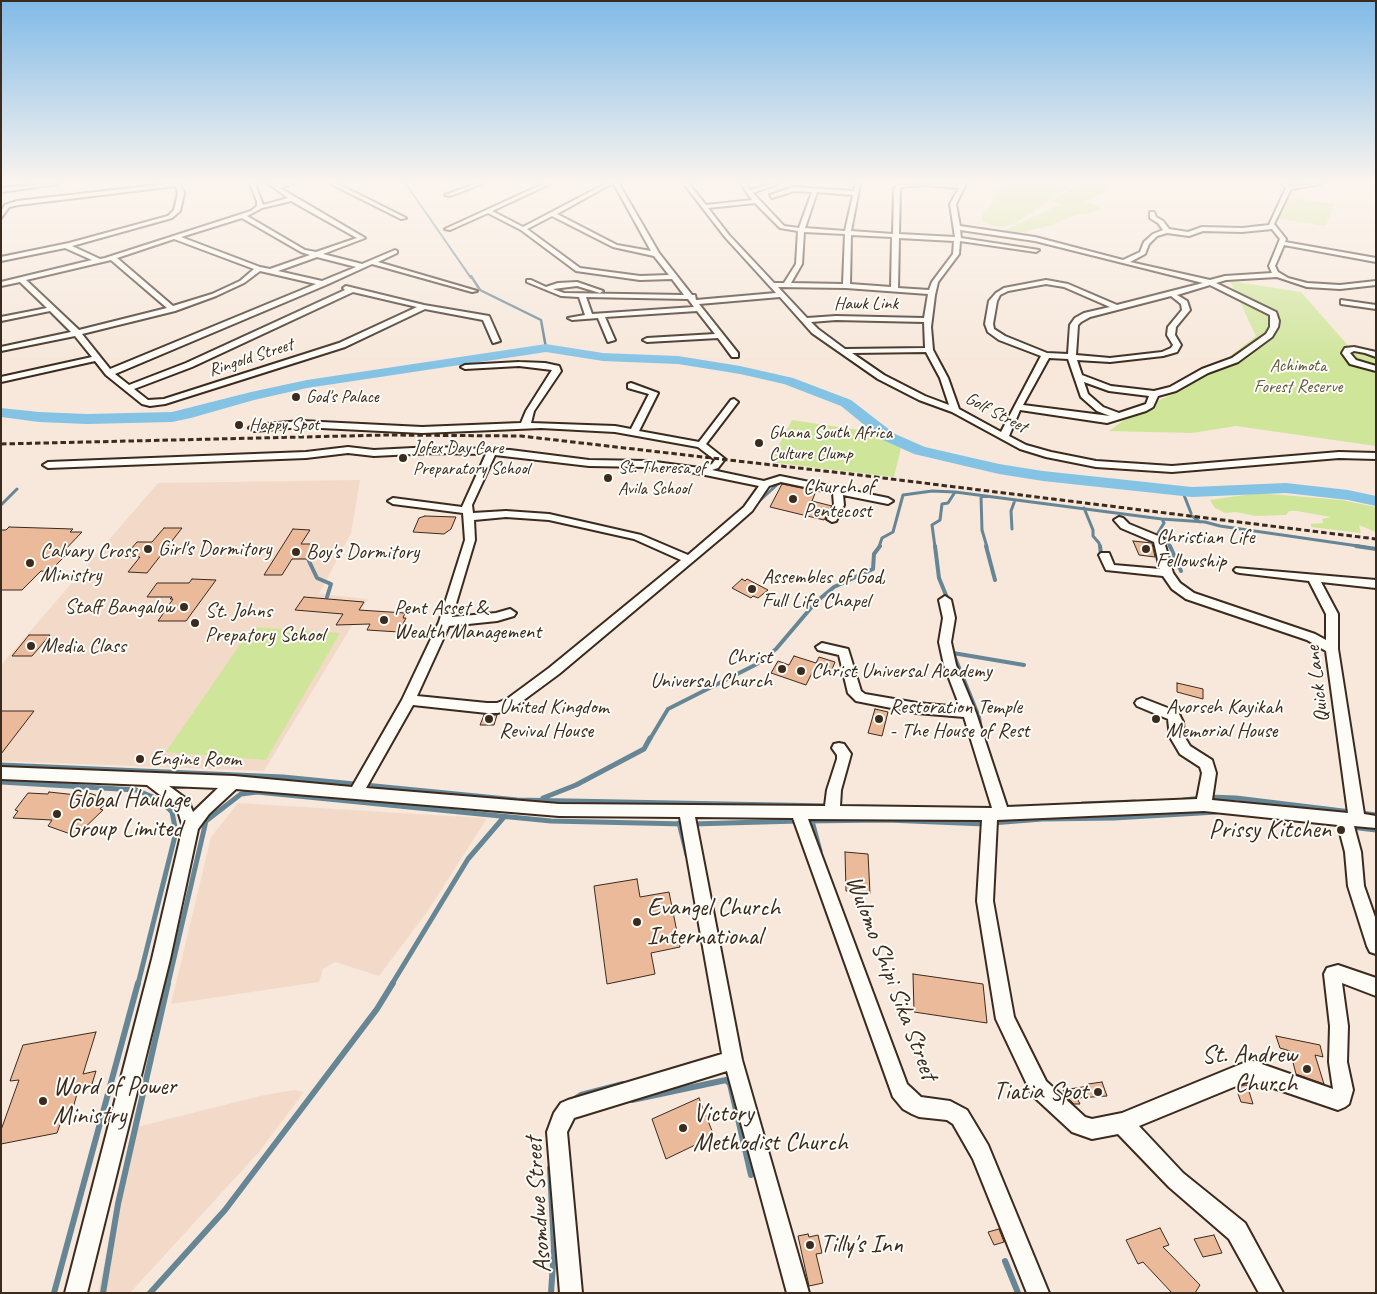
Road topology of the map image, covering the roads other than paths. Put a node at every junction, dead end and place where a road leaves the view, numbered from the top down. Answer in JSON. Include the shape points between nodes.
{"nodes":[{"id":1,"x":72,"y":244,"type":"edge"},
{"id":2,"x":151,"y":244,"type":"edge"},
{"id":3,"x":194,"y":244,"type":"edge"},
{"id":4,"x":292,"y":244,"type":"edge"},
{"id":5,"x":344,"y":244,"type":"edge"},
{"id":6,"x":544,"y":244,"type":"edge"},
{"id":7,"x":612,"y":244,"type":"edge"},
{"id":8,"x":651,"y":244,"type":"edge"},
{"id":9,"x":735,"y":244,"type":"edge"},
{"id":10,"x":800,"y":244,"type":"edge"},
{"id":11,"x":848,"y":244,"type":"edge"},
{"id":12,"x":895,"y":244,"type":"edge"},
{"id":13,"x":957,"y":244,"type":"edge"},
{"id":14,"x":996,"y":244,"type":"edge"},
{"id":15,"x":1056,"y":244,"type":"edge"},
{"id":16,"x":1146,"y":244,"type":"edge"},
{"id":17,"x":1282,"y":244,"type":"edge"},
{"id":18,"x":1291,"y":244,"type":"edge"},
{"id":19,"x":66,"y":246,"type":"junction"},
{"id":20,"x":1036,"y":250,"type":"dead end"},
{"id":21,"x":395,"y":252,"type":"dead end"},
{"id":22,"x":316,"y":254,"type":"junction"},
{"id":23,"x":656,"y":254,"type":"junction"},
{"id":24,"x":112,"y":257,"type":"junction"},
{"id":25,"x":1,"y":259,"type":"edge"},
{"id":26,"x":1376,"y":260,"type":"edge"},
{"id":27,"x":99,"y":261,"type":"junction"},
{"id":28,"x":371,"y":262,"type":"junction"},
{"id":29,"x":1124,"y":262,"type":"junction"},
{"id":30,"x":360,"y":266,"type":"junction"},
{"id":31,"x":260,"y":269,"type":"junction"},
{"id":32,"x":270,"y":271,"type":"junction"},
{"id":33,"x":1278,"y":275,"type":"junction"},
{"id":34,"x":675,"y":277,"type":"junction"},
{"id":35,"x":22,"y":280,"type":"junction"},
{"id":36,"x":529,"y":281,"type":"dead end"},
{"id":37,"x":1209,"y":282,"type":"junction"},
{"id":38,"x":1376,"y":283,"type":"edge"},
{"id":39,"x":1,"y":284,"type":"edge"},
{"id":40,"x":322,"y":284,"type":"junction"},
{"id":41,"x":772,"y":284,"type":"junction"},
{"id":42,"x":788,"y":284,"type":"junction"},
{"id":43,"x":846,"y":286,"type":"junction"},
{"id":44,"x":353,"y":289,"type":"junction"},
{"id":45,"x":546,"y":289,"type":"junction"},
{"id":46,"x":894,"y":289,"type":"junction"},
{"id":47,"x":474,"y":292,"type":"dead end"},
{"id":48,"x":932,"y":292,"type":"junction"},
{"id":49,"x":610,"y":294,"type":"junction"},
{"id":50,"x":1172,"y":294,"type":"junction"},
{"id":51,"x":582,"y":295,"type":"junction"},
{"id":52,"x":780,"y":295,"type":"junction"},
{"id":53,"x":1344,"y":302,"type":"dead end"},
{"id":54,"x":696,"y":303,"type":"junction"},
{"id":55,"x":424,"y":307,"type":"junction"},
{"id":56,"x":1115,"y":307,"type":"junction"},
{"id":57,"x":1376,"y":307,"type":"edge"},
{"id":58,"x":52,"y":309,"type":"junction"},
{"id":59,"x":172,"y":309,"type":"junction"},
{"id":60,"x":601,"y":316,"type":"junction"},
{"id":61,"x":589,"y":317,"type":"junction"},
{"id":62,"x":572,"y":318,"type":"dead end"},
{"id":63,"x":1,"y":319,"type":"edge"},
{"id":64,"x":804,"y":320,"type":"junction"},
{"id":65,"x":927,"y":320,"type":"junction"},
{"id":66,"x":77,"y":333,"type":"junction"},
{"id":67,"x":720,"y":336,"type":"junction"},
{"id":68,"x":611,"y":340,"type":"dead end"},
{"id":69,"x":647,"y":340,"type":"dead end"},
{"id":70,"x":496,"y":341,"type":"dead end"},
{"id":71,"x":1,"y":349,"type":"edge"},
{"id":72,"x":929,"y":350,"type":"junction"},
{"id":73,"x":843,"y":351,"type":"junction"},
{"id":74,"x":735,"y":355,"type":"dead end"},
{"id":75,"x":1046,"y":355,"type":"junction"},
{"id":76,"x":1376,"y":356,"type":"edge"},
{"id":77,"x":96,"y":358,"type":"junction"},
{"id":78,"x":1072,"y":358,"type":"junction"},
{"id":79,"x":465,"y":367,"type":"dead end"},
{"id":80,"x":1376,"y":369,"type":"edge"},
{"id":81,"x":109,"y":373,"type":"junction"},
{"id":82,"x":1079,"y":378,"type":"junction"},
{"id":83,"x":1,"y":380,"type":"edge"},
{"id":84,"x":631,"y":386,"type":"dead end"},
{"id":85,"x":128,"y":389,"type":"junction"},
{"id":86,"x":1154,"y":394,"type":"junction"},
{"id":87,"x":734,"y":402,"type":"dead end"},
{"id":88,"x":1018,"y":407,"type":"junction"},
{"id":89,"x":955,"y":410,"type":"junction"},
{"id":90,"x":1120,"y":417,"type":"junction"},
{"id":91,"x":525,"y":426,"type":"junction"},
{"id":92,"x":254,"y":428,"type":"dead end"},
{"id":93,"x":634,"y":432,"type":"junction"},
{"id":94,"x":1004,"y":436,"type":"junction"},
{"id":95,"x":701,"y":445,"type":"junction"},
{"id":96,"x":491,"y":453,"type":"junction"},
{"id":97,"x":1376,"y":456,"type":"edge"},
{"id":98,"x":48,"y":465,"type":"dead end"},
{"id":99,"x":701,"y":471,"type":"junction"},
{"id":100,"x":765,"y":484,"type":"junction"},
{"id":101,"x":838,"y":491,"type":"junction"},
{"id":102,"x":393,"y":501,"type":"dead end"},
{"id":103,"x":888,"y":501,"type":"dead end"},
{"id":104,"x":468,"y":514,"type":"junction"},
{"id":105,"x":832,"y":520,"type":"dead end"},
{"id":106,"x":1119,"y":520,"type":"dead end"},
{"id":107,"x":1105,"y":555,"type":"dead end"},
{"id":108,"x":688,"y":559,"type":"junction"},
{"id":109,"x":1240,"y":570,"type":"dead end"},
{"id":110,"x":1167,"y":573,"type":"junction"},
{"id":111,"x":1313,"y":577,"type":"junction"},
{"id":112,"x":1376,"y":584,"type":"edge"},
{"id":113,"x":946,"y":600,"type":"dead end"},
{"id":114,"x":510,"y":613,"type":"dead end"},
{"id":115,"x":445,"y":622,"type":"junction"},
{"id":116,"x":822,"y":647,"type":"dead end"},
{"id":117,"x":1332,"y":649,"type":"junction"},
{"id":118,"x":409,"y":700,"type":"junction"},
{"id":119,"x":1142,"y":703,"type":"dead end"},
{"id":120,"x":969,"y":713,"type":"junction"},
{"id":121,"x":839,"y":748,"type":"dead end"},
{"id":122,"x":1,"y":773,"type":"edge"},
{"id":123,"x":151,"y":780,"type":"junction"},
{"id":124,"x":234,"y":782,"type":"junction"},
{"id":125,"x":356,"y":793,"type":"junction"},
{"id":126,"x":1204,"y":805,"type":"junction"},
{"id":127,"x":798,"y":811,"type":"junction"},
{"id":128,"x":832,"y":812,"type":"junction"},
{"id":129,"x":687,"y":813,"type":"junction"},
{"id":130,"x":995,"y":813,"type":"junction"},
{"id":131,"x":1352,"y":819,"type":"junction"},
{"id":132,"x":1376,"y":822,"type":"edge"},
{"id":133,"x":191,"y":827,"type":"junction"},
{"id":134,"x":1376,"y":946,"type":"edge"},
{"id":135,"x":1376,"y":987,"type":"edge"},
{"id":136,"x":733,"y":1060,"type":"junction"},
{"id":137,"x":1122,"y":1123,"type":"junction"},
{"id":138,"x":76,"y":1293,"type":"edge"},
{"id":139,"x":571,"y":1293,"type":"edge"},
{"id":140,"x":798,"y":1293,"type":"edge"},
{"id":141,"x":1038,"y":1293,"type":"edge"},
{"id":142,"x":1272,"y":1293,"type":"edge"}],
"edges":[{"from":1,"to":19,"type":"street"},
{"from":2,"to":24,"type":"street"},
{"from":3,"to":31,"type":"street"},
{"from":4,"to":22,"type":"street"},
{"from":5,"to":22,"type":"street"},
{"from":6,"to":34,"type":"street","via":[[578,270],[586,272],[640,278]]},
{"from":7,"to":23,"type":"street"},
{"from":8,"to":23,"type":"street"},
{"from":9,"to":41,"type":"street","name":"Golf Street"},
{"from":10,"to":42,"type":"street","via":[[799,264]]},
{"from":11,"to":43,"type":"street"},
{"from":12,"to":46,"type":"street"},
{"from":13,"to":48,"type":"street","via":[[956,254]]},
{"from":14,"to":20,"type":"street"},
{"from":15,"to":29,"type":"street"},
{"from":16,"to":29,"type":"street","via":[[1143,253]]},
{"from":17,"to":33,"type":"street","via":[[1272,266]]},
{"from":18,"to":26,"type":"street"},
{"from":19,"to":25,"type":"street"},
{"from":19,"to":27,"type":"street"},
{"from":21,"to":28,"type":"street"},
{"from":22,"to":30,"type":"street"},
{"from":22,"to":32,"type":"street"},
{"from":23,"to":34,"type":"street"},
{"from":24,"to":27,"type":"street"},
{"from":24,"to":59,"type":"street"},
{"from":27,"to":35,"type":"street"},
{"from":28,"to":30,"type":"street"},
{"from":28,"to":47,"type":"street"},
{"from":29,"to":37,"type":"street"},
{"from":30,"to":40,"type":"street"},
{"from":31,"to":32,"type":"street"},
{"from":31,"to":59,"type":"street","via":[[214,295]]},
{"from":32,"to":40,"type":"street"},
{"from":33,"to":37,"type":"street","via":[[1241,276]]},
{"from":33,"to":38,"type":"street","via":[[1317,286]]},
{"from":34,"to":54,"type":"street"},
{"from":35,"to":39,"type":"street"},
{"from":35,"to":58,"type":"street","name":"Ringold Street"},
{"from":36,"to":45,"type":"street"},
{"from":37,"to":50,"type":"street"},
{"from":37,"to":86,"type":"street","via":[[1265,308],[1273,314],[1274,328],[1234,360],[1205,371],[1173,389]]},
{"from":40,"to":44,"type":"street"},
{"from":40,"to":81,"type":"street"},
{"from":41,"to":42,"type":"street","name":"Hawk Link"},
{"from":41,"to":52,"type":"street","name":"Golf Street"},
{"from":42,"to":43,"type":"street","name":"Hawk Link"},
{"from":43,"to":46,"type":"street","name":"Hawk Link"},
{"from":44,"to":55,"type":"street"},
{"from":44,"to":85,"type":"street","via":[[189,365]]},
{"from":45,"to":49,"type":"street","via":[[577,284]]},
{"from":45,"to":51,"type":"street","via":[[563,295]]},
{"from":46,"to":48,"type":"street","name":"Hawk Link"},
{"from":48,"to":65,"type":"street"},
{"from":49,"to":51,"type":"street"},
{"from":49,"to":54,"type":"street"},
{"from":50,"to":56,"type":"street"},
{"from":50,"to":78,"type":"street","via":[[1186,307],[1172,327],[1171,335],[1177,345],[1174,350],[1126,359]]},
{"from":51,"to":61,"type":"street"},
{"from":52,"to":54,"type":"street"},
{"from":52,"to":64,"type":"street","name":"Golf Street"},
{"from":53,"to":57,"type":"street"},
{"from":54,"to":60,"type":"street"},
{"from":54,"to":67,"type":"street"},
{"from":55,"to":70,"type":"street","via":[[486,318]]},
{"from":55,"to":85,"type":"street","name":"Ringold Street","via":[[342,345],[165,401],[145,402]]},
{"from":56,"to":75,"type":"street","via":[[1055,282],[1020,284],[998,294],[990,315],[992,330],[1008,341]]},
{"from":56,"to":78,"type":"street","via":[[1078,320],[1072,333]]},
{"from":58,"to":63,"type":"street"},
{"from":58,"to":66,"type":"street","name":"Ringold Street"},
{"from":59,"to":66,"type":"street"},
{"from":60,"to":61,"type":"street"},
{"from":60,"to":68,"type":"street"},
{"from":61,"to":62,"type":"street"},
{"from":64,"to":65,"type":"street","name":"Hawk Link"},
{"from":64,"to":73,"type":"street","name":"Golf Street"},
{"from":65,"to":72,"type":"street"},
{"from":66,"to":71,"type":"street"},
{"from":66,"to":77,"type":"street","name":"Ringold Street"},
{"from":67,"to":69,"type":"street"},
{"from":67,"to":74,"type":"street"},
{"from":72,"to":73,"type":"street"},
{"from":72,"to":89,"type":"street","via":[[944,378]]},
{"from":73,"to":89,"type":"street","name":"Golf Street","via":[[901,388]]},
{"from":75,"to":78,"type":"street"},
{"from":75,"to":88,"type":"street"},
{"from":76,"to":80,"type":"street","via":[[1368,351],[1346,352],[1353,362]]},
{"from":77,"to":81,"type":"street","name":"Ringold Street"},
{"from":77,"to":83,"type":"street"},
{"from":78,"to":82,"type":"street"},
{"from":79,"to":91,"type":"street","via":[[519,364],[556,368],[530,411]]},
{"from":81,"to":85,"type":"street","name":"Ringold Street"},
{"from":82,"to":86,"type":"street","via":[[1109,388]]},
{"from":82,"to":90,"type":"street","via":[[1089,401]]},
{"from":84,"to":93,"type":"street","via":[[654,393]]},
{"from":86,"to":90,"type":"street","via":[[1150,405]]},
{"from":87,"to":95,"type":"street"},
{"from":88,"to":90,"type":"street","via":[[1099,420]]},
{"from":88,"to":94,"type":"street"},
{"from":89,"to":94,"type":"street","name":"Golf Street"},
{"from":91,"to":92,"type":"street","via":[[422,430],[301,424]]},
{"from":91,"to":93,"type":"street"},
{"from":93,"to":95,"type":"street"},
{"from":94,"to":97,"type":"street","name":"Golf Street","via":[[1023,447],[1048,455],[1129,467],[1172,469],[1340,455]]},
{"from":95,"to":99,"type":"street","via":[[720,459],[714,466]]},
{"from":96,"to":98,"type":"street","via":[[348,450],[306,455]]},
{"from":96,"to":99,"type":"street"},
{"from":96,"to":104,"type":"street","via":[[468,502]]},
{"from":99,"to":100,"type":"street"},
{"from":100,"to":101,"type":"street","via":[[780,479]]},
{"from":100,"to":108,"type":"street","via":[[748,509]]},
{"from":101,"to":103,"type":"street"},
{"from":101,"to":105,"type":"street","via":[[839,505]]},
{"from":102,"to":104,"type":"street"},
{"from":104,"to":108,"type":"street","via":[[549,517],[638,537]]},
{"from":104,"to":115,"type":"street","via":[[468,552]]},
{"from":106,"to":110,"type":"street","via":[[1125,526],[1158,540]]},
{"from":107,"to":110,"type":"street","via":[[1110,568]]},
{"from":108,"to":118,"type":"street","via":[[554,671],[506,706],[487,708]]},
{"from":109,"to":111,"type":"street"},
{"from":110,"to":117,"type":"street","via":[[1176,586],[1190,596],[1311,637]]},
{"from":111,"to":112,"type":"street"},
{"from":111,"to":117,"type":"street","name":"Quick Lane","via":[[1332,614]]},
{"from":113,"to":120,"type":"street","via":[[949,618],[945,642],[950,665]]},
{"from":114,"to":115,"type":"street"},
{"from":115,"to":118,"type":"street"},
{"from":116,"to":120,"type":"street","via":[[844,652],[855,693],[860,698]]},
{"from":117,"to":131,"type":"street","name":"Quick Lane"},
{"from":118,"to":125,"type":"street"},
{"from":119,"to":126,"type":"street","via":[[1172,716],[1176,722],[1176,737],[1185,750],[1207,764],[1209,773]]},
{"from":120,"to":130,"type":"street"},
{"from":121,"to":128,"type":"street","via":[[844,760],[834,790]]},
{"from":122,"to":123,"type":"street"},
{"from":123,"to":124,"type":"street"},
{"from":123,"to":133,"type":"street","via":[[183,804]]},
{"from":124,"to":125,"type":"street"},
{"from":124,"to":133,"type":"street"},
{"from":125,"to":129,"type":"street","via":[[559,810]]},
{"from":126,"to":130,"type":"street"},
{"from":126,"to":131,"type":"street"},
{"from":127,"to":128,"type":"street"},
{"from":127,"to":129,"type":"street"},
{"from":127,"to":141,"type":"street","name":"Wulomo Shipi Sika Street","via":[[900,1090],[919,1107],[950,1111],[960,1117],[981,1152]]},
{"from":128,"to":130,"type":"street"},
{"from":129,"to":136,"type":"street"},
{"from":130,"to":137,"type":"street","via":[[985,901],[1005,1019],[1033,1080],[1070,1119],[1092,1129]]},
{"from":131,"to":132,"type":"street"},
{"from":131,"to":134,"type":"street","name":"Quick Lane","via":[[1346,826],[1353,852],[1356,886]]},
{"from":133,"to":138,"type":"street","via":[[161,959]]},
{"from":135,"to":137,"type":"street","via":[[1333,974],[1342,1097],[1334,1099],[1253,1071]]},
{"from":136,"to":139,"type":"street","name":"Asomdwe Street","via":[[568,1110],[561,1120],[557,1132]]},
{"from":136,"to":140,"type":"street"},
{"from":137,"to":142,"type":"street","via":[[1176,1180],[1237,1231]]}]}
